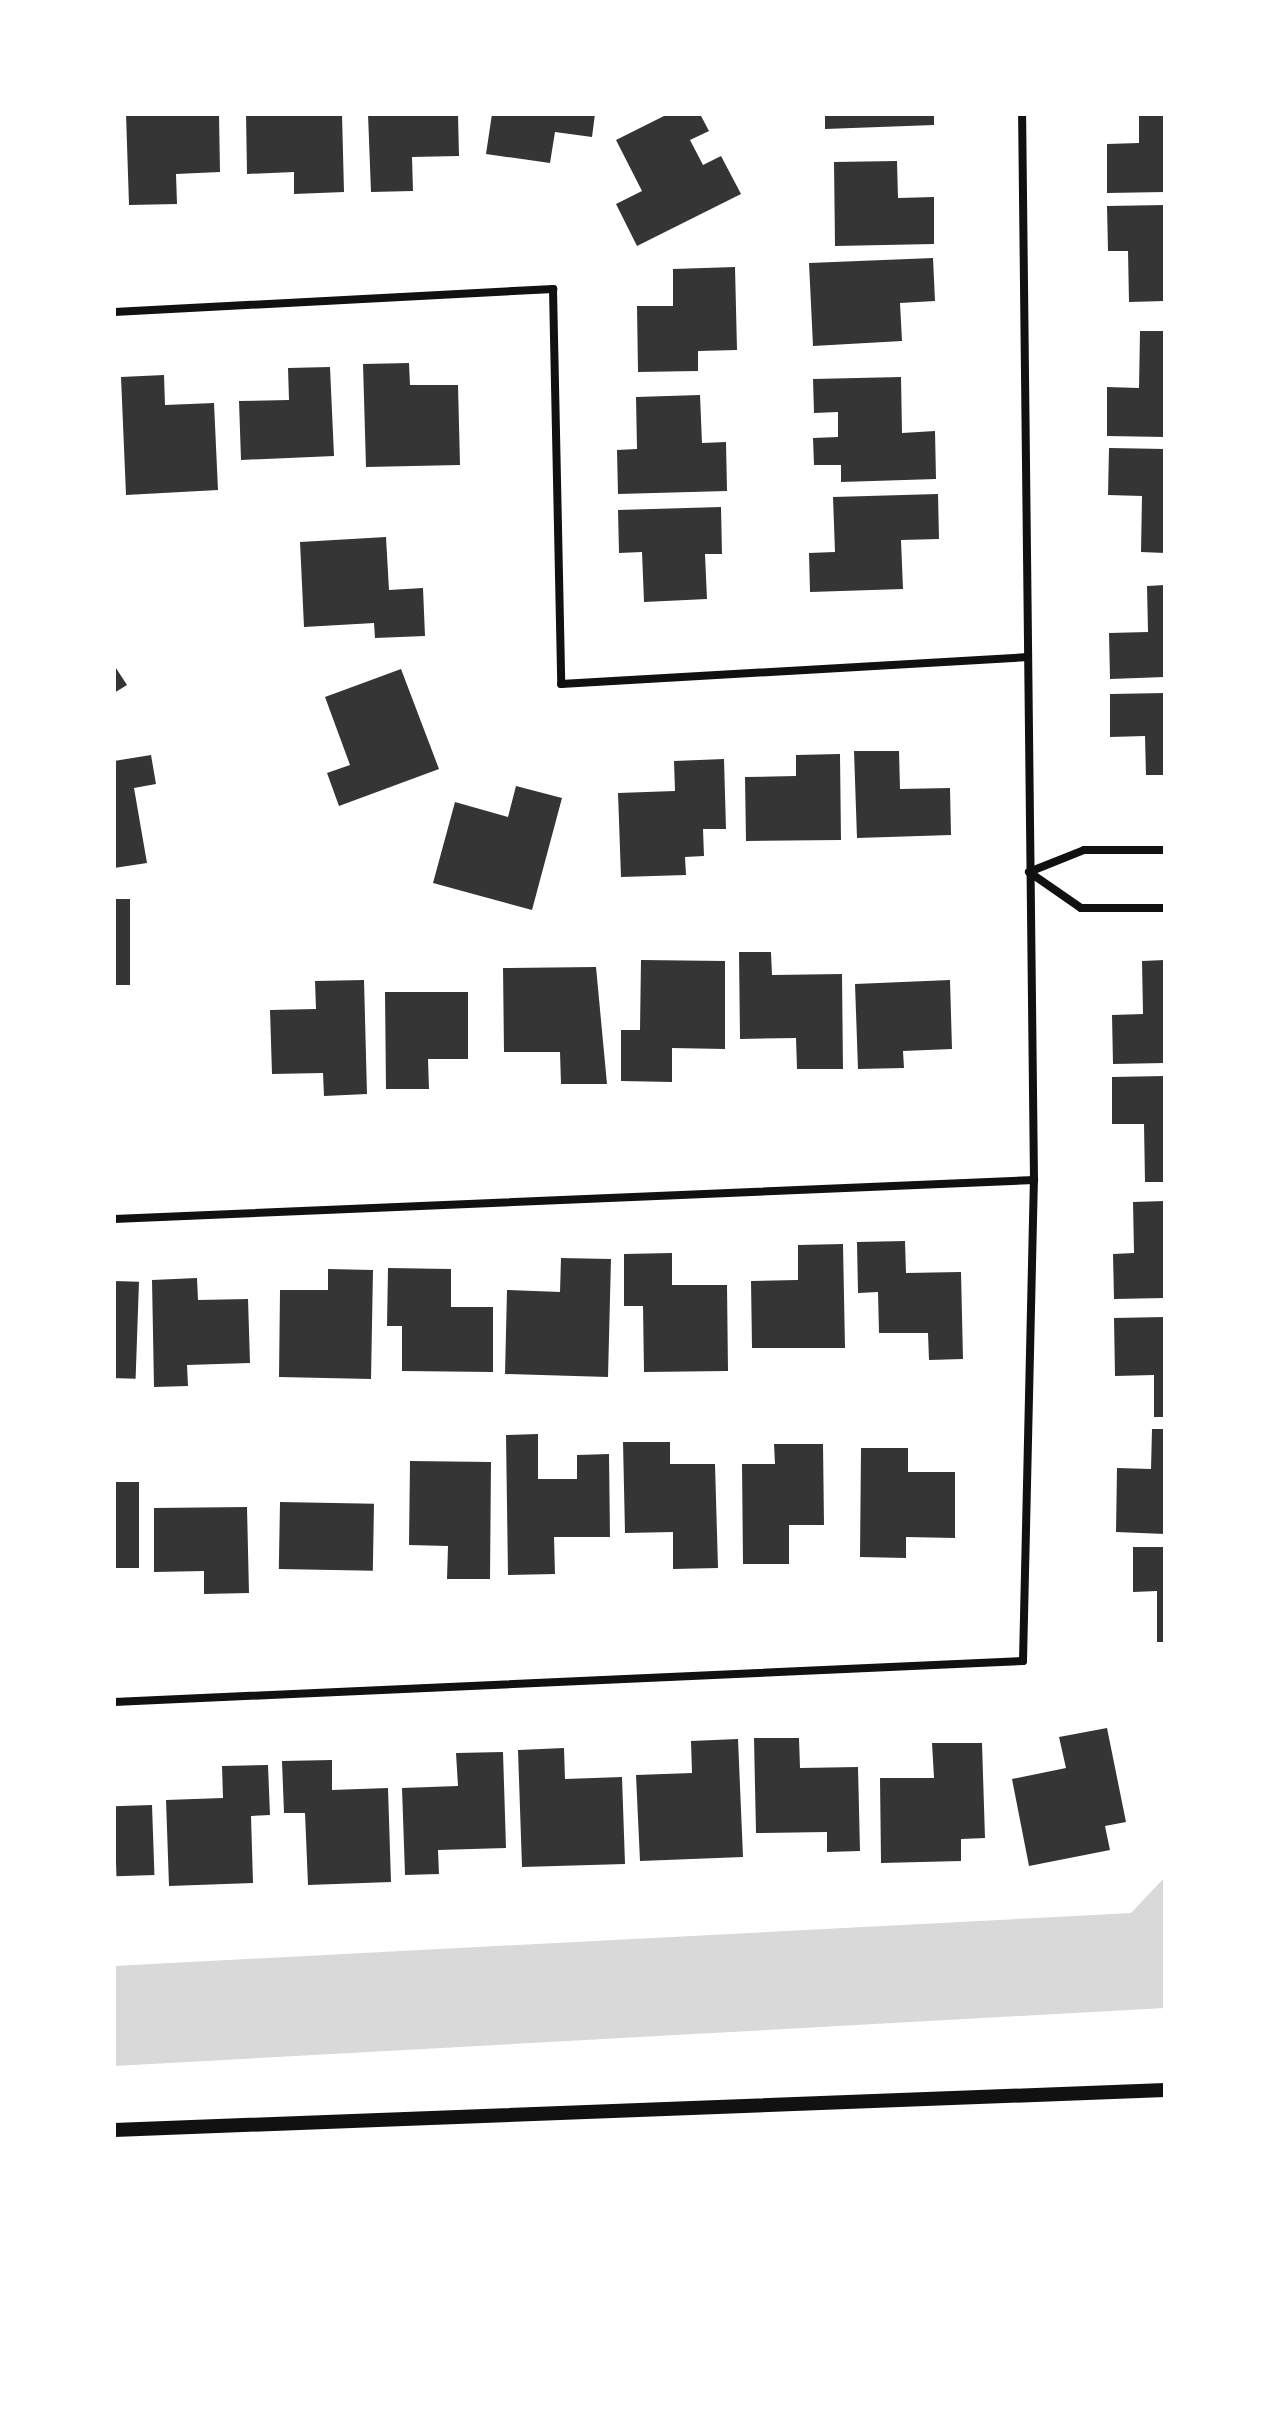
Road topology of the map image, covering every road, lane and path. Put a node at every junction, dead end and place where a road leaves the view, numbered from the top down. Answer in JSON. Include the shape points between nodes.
{"nodes":[{"id":1,"x":1022,"y":114,"type":"edge"},
{"id":2,"x":114,"y":312,"type":"edge"},
{"id":3,"x":1024,"y":657,"type":"junction"},
{"id":4,"x":1165,"y":850,"type":"edge"},
{"id":5,"x":1029,"y":872,"type":"junction"},
{"id":6,"x":1165,"y":908,"type":"edge"},
{"id":7,"x":1034,"y":1180,"type":"junction"},
{"id":8,"x":114,"y":1219,"type":"edge"},
{"id":9,"x":114,"y":1702,"type":"edge"},
{"id":10,"x":1165,"y":2090,"type":"edge"},
{"id":11,"x":114,"y":2130,"type":"edge"}],
"edges":[{"from":1,"to":3,"type":"street"},
{"from":2,"to":3,"type":"street","via":[[553,289],[561,684]]},
{"from":3,"to":5,"type":"street"},
{"from":4,"to":5,"type":"street","via":[[1084,850]]},
{"from":5,"to":6,"type":"street","via":[[1081,908]]},
{"from":5,"to":7,"type":"street"},
{"from":7,"to":8,"type":"street"},
{"from":7,"to":9,"type":"street","via":[[1023,1661]]},
{"from":10,"to":11,"type":"street"}]}
